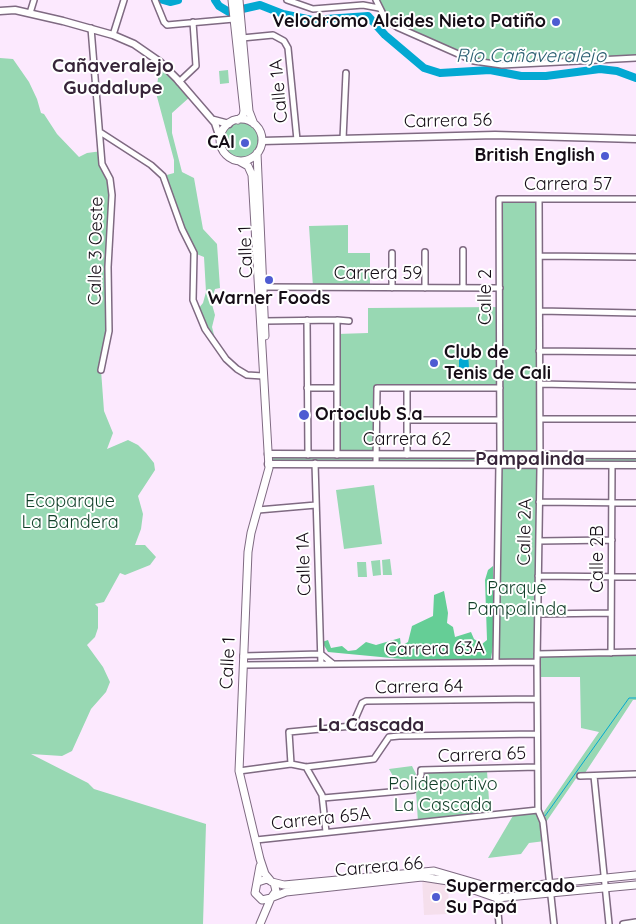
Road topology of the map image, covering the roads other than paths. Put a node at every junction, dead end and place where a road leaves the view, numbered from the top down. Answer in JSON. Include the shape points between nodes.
{"nodes":[{"id":1,"x":34,"y":0,"type":"edge"},
{"id":2,"x":124,"y":0,"type":"edge"},
{"id":3,"x":156,"y":0,"type":"edge"},
{"id":4,"x":235,"y":0,"type":"edge"},
{"id":5,"x":287,"y":0,"type":"edge"},
{"id":6,"x":376,"y":0,"type":"edge"},
{"id":7,"x":379,"y":8,"type":"junction"},
{"id":8,"x":0,"y":11,"type":"edge"},
{"id":9,"x":30,"y":13,"type":"junction"},
{"id":10,"x":236,"y":16,"type":"junction"},
{"id":11,"x":193,"y":22,"type":"junction"},
{"id":12,"x":91,"y":28,"type":"junction"},
{"id":13,"x":113,"y":34,"type":"junction"},
{"id":14,"x":242,"y":38,"type":"junction"},
{"id":15,"x":636,"y":58,"type":"edge"},
{"id":16,"x":346,"y":73,"type":"dead end"},
{"id":17,"x":179,"y":82,"type":"junction"},
{"id":18,"x":212,"y":120,"type":"junction"},
{"id":19,"x":238,"y":120,"type":"junction"},
{"id":20,"x":228,"y":124,"type":"junction"},
{"id":21,"x":254,"y":124,"type":"junction"},
{"id":22,"x":100,"y":132,"type":"junction"},
{"id":23,"x":220,"y":138,"type":"junction"},
{"id":24,"x":343,"y":139,"type":"junction"},
{"id":25,"x":636,"y":139,"type":"edge"},
{"id":26,"x":297,"y":140,"type":"junction"},
{"id":27,"x":262,"y":141,"type":"junction"},
{"id":28,"x":257,"y":153,"type":"junction"},
{"id":29,"x":239,"y":161,"type":"junction"},
{"id":30,"x":500,"y":199,"type":"joint"},
{"id":31,"x":539,"y":199,"type":"junction"},
{"id":32,"x":636,"y":200,"type":"edge"},
{"id":33,"x":463,"y":250,"type":"dead end"},
{"id":34,"x":425,"y":252,"type":"dead end"},
{"id":35,"x":392,"y":253,"type":"dead end"},
{"id":36,"x":540,"y":256,"type":"junction"},
{"id":37,"x":636,"y":257,"type":"edge"},
{"id":38,"x":260,"y":287,"type":"junction"},
{"id":39,"x":392,"y":288,"type":"junction"},
{"id":40,"x":425,"y":288,"type":"junction"},
{"id":41,"x":463,"y":288,"type":"junction"},
{"id":42,"x":500,"y":288,"type":"junction"},
{"id":43,"x":540,"y":311,"type":"junction"},
{"id":44,"x":636,"y":313,"type":"edge"},
{"id":45,"x":307,"y":320,"type":"junction"},
{"id":46,"x":337,"y":320,"type":"junction"},
{"id":47,"x":349,"y":320,"type":"dead end"},
{"id":48,"x":265,"y":321,"type":"junction"},
{"id":49,"x":540,"y":351,"type":"junction"},
{"id":50,"x":636,"y":352,"type":"edge"},
{"id":51,"x":101,"y":370,"type":"dead end"},
{"id":52,"x":263,"y":376,"type":"junction"},
{"id":53,"x":540,"y":384,"type":"junction"},
{"id":54,"x":636,"y":386,"type":"edge"},
{"id":55,"x":308,"y":388,"type":"junction"},
{"id":56,"x":337,"y":388,"type":"junction"},
{"id":57,"x":407,"y":388,"type":"junction"},
{"id":58,"x":500,"y":388,"type":"junction"},
{"id":59,"x":540,"y":418,"type":"junction"},
{"id":60,"x":407,"y":420,"type":"junction"},
{"id":61,"x":500,"y":420,"type":"junction"},
{"id":62,"x":636,"y":420,"type":"edge"},
{"id":63,"x":270,"y":454,"type":"junction"},
{"id":64,"x":308,"y":455,"type":"junction"},
{"id":65,"x":338,"y":455,"type":"junction"},
{"id":66,"x":376,"y":455,"type":"junction"},
{"id":67,"x":407,"y":455,"type":"junction"},
{"id":68,"x":452,"y":455,"type":"junction"},
{"id":69,"x":500,"y":455,"type":"junction"},
{"id":70,"x":540,"y":455,"type":"junction"},
{"id":71,"x":636,"y":455,"type":"edge"},
{"id":72,"x":315,"y":463,"type":"junction"},
{"id":73,"x":376,"y":463,"type":"junction"},
{"id":74,"x":452,"y":463,"type":"junction"},
{"id":75,"x":499,"y":463,"type":"junction"},
{"id":76,"x":540,"y":464,"type":"junction"},
{"id":77,"x":612,"y":464,"type":"junction"},
{"id":78,"x":636,"y":464,"type":"edge"},
{"id":79,"x":270,"y":465,"type":"junction"},
{"id":80,"x":539,"y":502,"type":"junction"},
{"id":81,"x":612,"y":503,"type":"junction"},
{"id":82,"x":636,"y":503,"type":"edge"},
{"id":83,"x":316,"y":505,"type":"junction"},
{"id":84,"x":258,"y":510,"type":"junction"},
{"id":85,"x":612,"y":540,"type":"junction"},
{"id":86,"x":539,"y":541,"type":"junction"},
{"id":87,"x":538,"y":576,"type":"junction"},
{"id":88,"x":636,"y":576,"type":"edge"},
{"id":89,"x":611,"y":577,"type":"junction"},
{"id":90,"x":611,"y":613,"type":"junction"},
{"id":91,"x":538,"y":614,"type":"junction"},
{"id":92,"x":636,"y":652,"type":"edge"},
{"id":93,"x":611,"y":653,"type":"junction"},
{"id":94,"x":321,"y":654,"type":"junction"},
{"id":95,"x":537,"y":654,"type":"junction"},
{"id":96,"x":243,"y":656,"type":"junction"},
{"id":97,"x":496,"y":662,"type":"junction"},
{"id":98,"x":537,"y":662,"type":"junction"},
{"id":99,"x":321,"y":664,"type":"junction"},
{"id":100,"x":332,"y":664,"type":"junction"},
{"id":101,"x":243,"y":665,"type":"junction"},
{"id":102,"x":537,"y":700,"type":"junction"},
{"id":103,"x":537,"y":734,"type":"junction"},
{"id":104,"x":291,"y":764,"type":"junction"},
{"id":105,"x":306,"y":767,"type":"junction"},
{"id":106,"x":537,"y":767,"type":"junction"},
{"id":107,"x":239,"y":771,"type":"junction"},
{"id":108,"x":636,"y":774,"type":"edge"},
{"id":109,"x":580,"y":776,"type":"dead end"},
{"id":110,"x":594,"y":776,"type":"junction"},
{"id":111,"x":323,"y":798,"type":"junction"},
{"id":112,"x":538,"y":810,"type":"junction"},
{"id":113,"x":326,"y":832,"type":"junction"},
{"id":114,"x":256,"y":840,"type":"junction"},
{"id":115,"x":260,"y":859,"type":"junction"},
{"id":116,"x":636,"y":875,"type":"edge"},
{"id":117,"x":605,"y":878,"type":"junction"},
{"id":118,"x":271,"y":881,"type":"junction"},
{"id":119,"x":258,"y":882,"type":"junction"},
{"id":120,"x":550,"y":884,"type":"junction"},
{"id":121,"x":636,"y":885,"type":"edge"},
{"id":122,"x":606,"y":888,"type":"junction"},
{"id":123,"x":496,"y":889,"type":"junction"},
{"id":124,"x":550,"y":893,"type":"junction"},
{"id":125,"x":259,"y":898,"type":"junction"},
{"id":126,"x":272,"y":898,"type":"junction"},
{"id":127,"x":497,"y":898,"type":"junction"},
{"id":128,"x":636,"y":922,"type":"edge"},
{"id":129,"x":255,"y":924,"type":"edge"},
{"id":130,"x":260,"y":924,"type":"edge"},
{"id":131,"x":499,"y":924,"type":"edge"},
{"id":132,"x":554,"y":924,"type":"edge"},
{"id":133,"x":609,"y":924,"type":"edge"},
{"id":134,"x":623,"y":924,"type":"edge"}],
"edges":[{"from":1,"to":9,"type":"street"},
{"from":2,"to":13,"type":"street"},
{"from":3,"to":11,"type":"street","via":[[167,24]]},
{"from":4,"to":10,"type":"main road"},
{"from":5,"to":7,"type":"street","via":[[313,9],[363,5]]},
{"from":6,"to":7,"type":"street"},
{"from":7,"to":15,"type":"street","via":[[386,20],[397,27],[474,61],[502,65]]},
{"from":8,"to":9,"type":"street"},
{"from":9,"to":12,"type":"street"},
{"from":10,"to":11,"type":"street"},
{"from":10,"to":14,"type":"main road"},
{"from":10,"to":19,"type":"main road","via":[[244,111]]},
{"from":11,"to":17,"type":"street","via":[[196,66]]},
{"from":12,"to":13,"type":"street"},
{"from":12,"to":22,"type":"street","name":"Calle 3 Oeste"},
{"from":13,"to":17,"type":"street","via":[[150,54]]},
{"from":14,"to":21,"type":"main road","via":[[250,116]]},
{"from":14,"to":26,"type":"street","name":"Calle 1A","via":[[273,35],[284,41],[290,54]]},
{"from":16,"to":24,"type":"street"},
{"from":17,"to":18,"type":"street"},
{"from":18,"to":20,"type":"street"},
{"from":18,"to":23,"type":"street"},
{"from":19,"to":20,"type":"main road"},
{"from":19,"to":21,"type":"main road"},
{"from":20,"to":23,"type":"main road"},
{"from":21,"to":27,"type":"main road"},
{"from":22,"to":51,"type":"street","name":"Calle 3 Oeste","via":[[102,164],[110,179],[112,195],[109,331]]},
{"from":22,"to":52,"type":"street","via":[[151,164],[163,176],[194,253],[193,300],[205,329],[237,370]]},
{"from":23,"to":29,"type":"main road","via":[[224,152]]},
{"from":24,"to":25,"type":"street","name":"Carrera 56","via":[[495,135]]},
{"from":24,"to":26,"type":"street","name":"Carrera 56"},
{"from":26,"to":27,"type":"street","name":"Carrera 56"},
{"from":27,"to":28,"type":"main road"},
{"from":28,"to":29,"type":"main road"},
{"from":28,"to":38,"type":"main road","name":"Calle 1"},
{"from":29,"to":38,"type":"main road","name":"Calle 1","via":[[248,166],[252,175]]},
{"from":30,"to":31,"type":"street","name":"Carrera 57"},
{"from":30,"to":42,"type":"street","name":"Calle 2"},
{"from":31,"to":32,"type":"street","name":"Carrera 57"},
{"from":31,"to":36,"type":"street","name":"Calle 2A"},
{"from":33,"to":41,"type":"street"},
{"from":34,"to":40,"type":"street"},
{"from":35,"to":39,"type":"street"},
{"from":36,"to":37,"type":"street"},
{"from":36,"to":43,"type":"street","name":"Calle 2A"},
{"from":38,"to":39,"type":"street","name":"Carrera 59"},
{"from":38,"to":48,"type":"main road","name":"Calle 1"},
{"from":38,"to":52,"type":"main road","name":"Calle 1"},
{"from":39,"to":40,"type":"street","name":"Carrera 59"},
{"from":40,"to":41,"type":"street","name":"Carrera 59"},
{"from":41,"to":42,"type":"street","name":"Carrera 59"},
{"from":42,"to":58,"type":"street","name":"Calle 2"},
{"from":43,"to":44,"type":"street"},
{"from":43,"to":49,"type":"street","name":"Calle 2A"},
{"from":45,"to":46,"type":"street"},
{"from":45,"to":48,"type":"street"},
{"from":45,"to":55,"type":"street"},
{"from":46,"to":47,"type":"street"},
{"from":46,"to":56,"type":"street"},
{"from":48,"to":63,"type":"main road","name":"Calle 1"},
{"from":49,"to":50,"type":"street"},
{"from":49,"to":53,"type":"street","name":"Calle 2A"},
{"from":52,"to":63,"type":"main road","name":"Calle 1"},
{"from":53,"to":54,"type":"street"},
{"from":53,"to":59,"type":"street","name":"Calle 2A"},
{"from":55,"to":56,"type":"street"},
{"from":55,"to":64,"type":"street"},
{"from":56,"to":65,"type":"street"},
{"from":57,"to":58,"type":"street"},
{"from":57,"to":60,"type":"street"},
{"from":57,"to":66,"type":"street","via":[[377,388]]},
{"from":58,"to":61,"type":"street","name":"Calle 2"},
{"from":59,"to":62,"type":"street"},
{"from":59,"to":70,"type":"street","name":"Calle 2A"},
{"from":60,"to":61,"type":"street"},
{"from":60,"to":67,"type":"street"},
{"from":61,"to":69,"type":"street","name":"Calle 2"},
{"from":63,"to":64,"type":"street","name":"Carrera 62"},
{"from":63,"to":79,"type":"main road","name":"Calle 1"},
{"from":64,"to":65,"type":"street","name":"Carrera 62"},
{"from":65,"to":66,"type":"street","name":"Carrera 62"},
{"from":66,"to":67,"type":"street","name":"Carrera 62"},
{"from":66,"to":73,"type":"street"},
{"from":67,"to":68,"type":"street","name":"Carrera 62"},
{"from":68,"to":69,"type":"street","name":"Carrera 62"},
{"from":68,"to":74,"type":"street"},
{"from":69,"to":70,"type":"street","name":"Carrera 62"},
{"from":70,"to":71,"type":"street","name":"Carrera 62"},
{"from":70,"to":76,"type":"street","name":"Calle 2A"},
{"from":72,"to":73,"type":"street","name":"Carrera 62"},
{"from":72,"to":79,"type":"street","name":"Carrera 62"},
{"from":72,"to":83,"type":"street","name":"Calle 1A"},
{"from":73,"to":74,"type":"street","name":"Carrera 62"},
{"from":74,"to":75,"type":"street","name":"Carrera 62"},
{"from":75,"to":76,"type":"street","name":"Carrera 62"},
{"from":75,"to":97,"type":"street"},
{"from":76,"to":77,"type":"street","name":"Carrera 62"},
{"from":76,"to":80,"type":"street","name":"Calle 2A"},
{"from":77,"to":78,"type":"street","name":"Carrera 62"},
{"from":77,"to":81,"type":"street","name":"Calle 2B"},
{"from":79,"to":84,"type":"main road","name":"Calle 1"},
{"from":80,"to":81,"type":"street"},
{"from":80,"to":86,"type":"street","name":"Calle 2A"},
{"from":81,"to":82,"type":"street"},
{"from":81,"to":85,"type":"street","name":"Calle 2B"},
{"from":83,"to":84,"type":"street"},
{"from":83,"to":94,"type":"street","name":"Calle 1A"},
{"from":84,"to":96,"type":"main road","name":"Calle 1","via":[[248,552]]},
{"from":85,"to":86,"type":"street"},
{"from":85,"to":89,"type":"street","name":"Calle 2B"},
{"from":86,"to":87,"type":"street","name":"Calle 2A"},
{"from":87,"to":89,"type":"street"},
{"from":87,"to":91,"type":"street","name":"Calle 2A"},
{"from":88,"to":89,"type":"street"},
{"from":89,"to":90,"type":"street","name":"Calle 2B"},
{"from":90,"to":91,"type":"street"},
{"from":90,"to":93,"type":"street","name":"Calle 2B"},
{"from":91,"to":95,"type":"street","name":"Calle 2A"},
{"from":92,"to":93,"type":"street"},
{"from":93,"to":95,"type":"street"},
{"from":94,"to":96,"type":"street"},
{"from":94,"to":99,"type":"street","name":"Calle 1A"},
{"from":94,"to":100,"type":"street"},
{"from":95,"to":98,"type":"street","name":"Calle 2A"},
{"from":96,"to":101,"type":"main road","name":"Calle 1"},
{"from":97,"to":98,"type":"street","name":"Carrera 63A"},
{"from":97,"to":100,"type":"street","name":"Carrera 63A"},
{"from":98,"to":102,"type":"street","name":"Calle 2A"},
{"from":99,"to":100,"type":"street","name":"Carrera 63A"},
{"from":99,"to":101,"type":"street","name":"Carrera 63A"},
{"from":101,"to":107,"type":"main road","name":"Calle 1"},
{"from":102,"to":103,"type":"street","name":"Calle 2A"},
{"from":102,"to":104,"type":"street","name":"Carrera 64","via":[[366,701],[362,703],[352,726],[289,732]]},
{"from":103,"to":105,"type":"street","via":[[389,737],[374,759]]},
{"from":103,"to":106,"type":"street","name":"Calle 2A"},
{"from":104,"to":105,"type":"street"},
{"from":104,"to":107,"type":"street"},
{"from":105,"to":111,"type":"street"},
{"from":106,"to":111,"type":"street","name":"Carrera 65","via":[[421,770],[413,790]]},
{"from":106,"to":112,"type":"street","name":"Calle 2A"},
{"from":107,"to":114,"type":"main road","name":"Calle 1"},
{"from":108,"to":110,"type":"street"},
{"from":109,"to":110,"type":"street"},
{"from":110,"to":117,"type":"street"},
{"from":111,"to":113,"type":"street"},
{"from":112,"to":113,"type":"street","name":"Carrera 65A"},
{"from":112,"to":120,"type":"street","name":"Calle 2A","via":[[544,822]]},
{"from":113,"to":114,"type":"street","name":"Carrera 65A"},
{"from":114,"to":115,"type":"main road","name":"Calle 1"},
{"from":115,"to":118,"type":"main road","name":"Calle 1"},
{"from":115,"to":119,"type":"main road","name":"Calle 1"},
{"from":116,"to":117,"type":"main road","name":"Carrera 66"},
{"from":117,"to":120,"type":"main road","name":"Carrera 66"},
{"from":117,"to":122,"type":"street"},
{"from":118,"to":119,"type":"main road","via":[[263,879]]},
{"from":118,"to":123,"type":"main road","name":"Carrera 66","via":[[284,885],[434,871]]},
{"from":118,"to":126,"type":"main road","via":[[276,890]]},
{"from":119,"to":125,"type":"main road","via":[[254,890]]},
{"from":120,"to":123,"type":"main road","name":"Carrera 66"},
{"from":120,"to":124,"type":"street","name":"Calle 2A"},
{"from":121,"to":122,"type":"main road","name":"Carrera 66"},
{"from":122,"to":124,"type":"main road","name":"Carrera 66"},
{"from":122,"to":133,"type":"street"},
{"from":123,"to":127,"type":"street"},
{"from":124,"to":127,"type":"main road","name":"Carrera 66"},
{"from":124,"to":132,"type":"street","name":"Calle 2A"},
{"from":125,"to":126,"type":"main road"},
{"from":125,"to":129,"type":"main road"},
{"from":126,"to":127,"type":"main road","name":"Carrera 66","via":[[286,892],[422,877],[448,881]]},
{"from":126,"to":130,"type":"main road"},
{"from":127,"to":131,"type":"street"},
{"from":128,"to":134,"type":"street"}]}
